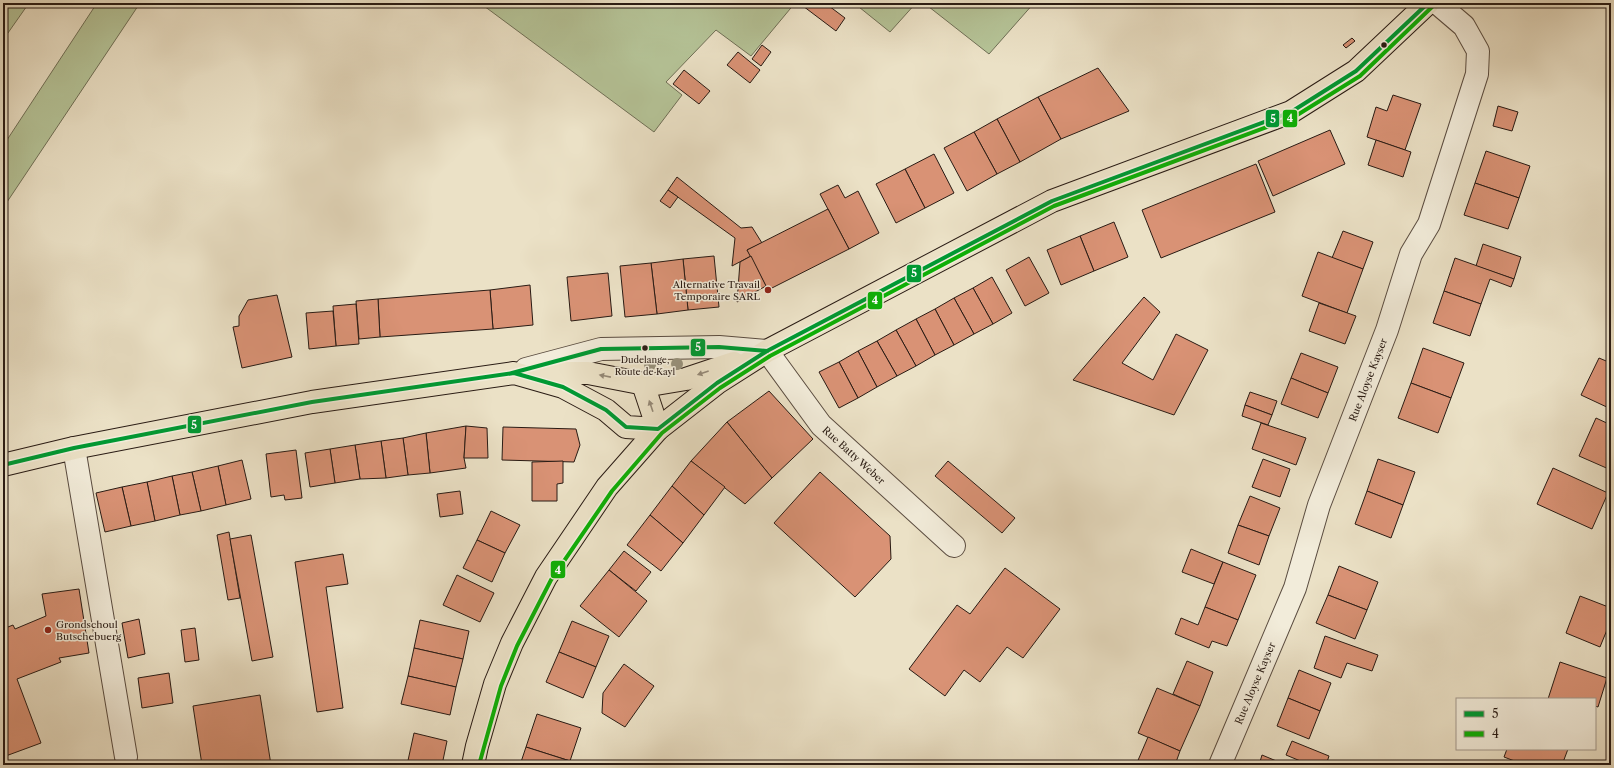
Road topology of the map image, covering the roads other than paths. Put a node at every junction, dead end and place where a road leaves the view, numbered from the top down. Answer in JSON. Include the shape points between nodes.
{"nodes":[{"id":1,"x":1428,"y":3,"type":"edge"},
{"id":2,"x":1437,"y":3,"type":"edge"},
{"id":3,"x":767,"y":351,"type":"junction"},
{"id":4,"x":514,"y":373,"type":"junction"},
{"id":5,"x":643,"y":384,"type":"junction"},
{"id":6,"x":658,"y":429,"type":"junction"},
{"id":7,"x":74,"y":448,"type":"junction"},
{"id":8,"x":3,"y":465,"type":"edge"},
{"id":9,"x":954,"y":546,"type":"dead end"},
{"id":10,"x":126,"y":757,"type":"dead end"},
{"id":11,"x":473,"y":765,"type":"edge"},
{"id":12,"x":1220,"y":765,"type":"edge"}],
"edges":[{"from":1,"to":3,"type":"main road","via":[[1356,71],[1291,112],[1052,201]]},
{"from":2,"to":12,"type":"street","name":"Rue Aloyse Kayser","via":[[1464,26],[1478,51],[1477,74],[1429,224],[1411,254],[1387,330],[1319,506],[1295,588]]},
{"from":3,"to":4,"type":"street","via":[[720,347],[601,349]]},
{"from":3,"to":5,"type":"main road","one_way":true,"via":[[686,379]]},
{"from":3,"to":6,"type":"main road","via":[[717,383]]},
{"from":3,"to":9,"type":"street","name":"Rue Batty Weber","via":[[821,425]]},
{"from":5,"to":4,"type":"main road","one_way":true,"via":[[588,373]]},
{"from":4,"to":6,"type":"main road","via":[[563,387],[606,410],[626,427]]},
{"from":4,"to":7,"type":"main road","via":[[312,402]]},
{"from":6,"to":5,"type":"main road","one_way":true},
{"from":6,"to":11,"type":"main road","via":[[607,487],[546,577],[512,643],[495,684]]},
{"from":7,"to":8,"type":"main road"},
{"from":7,"to":10,"type":"street"}]}
